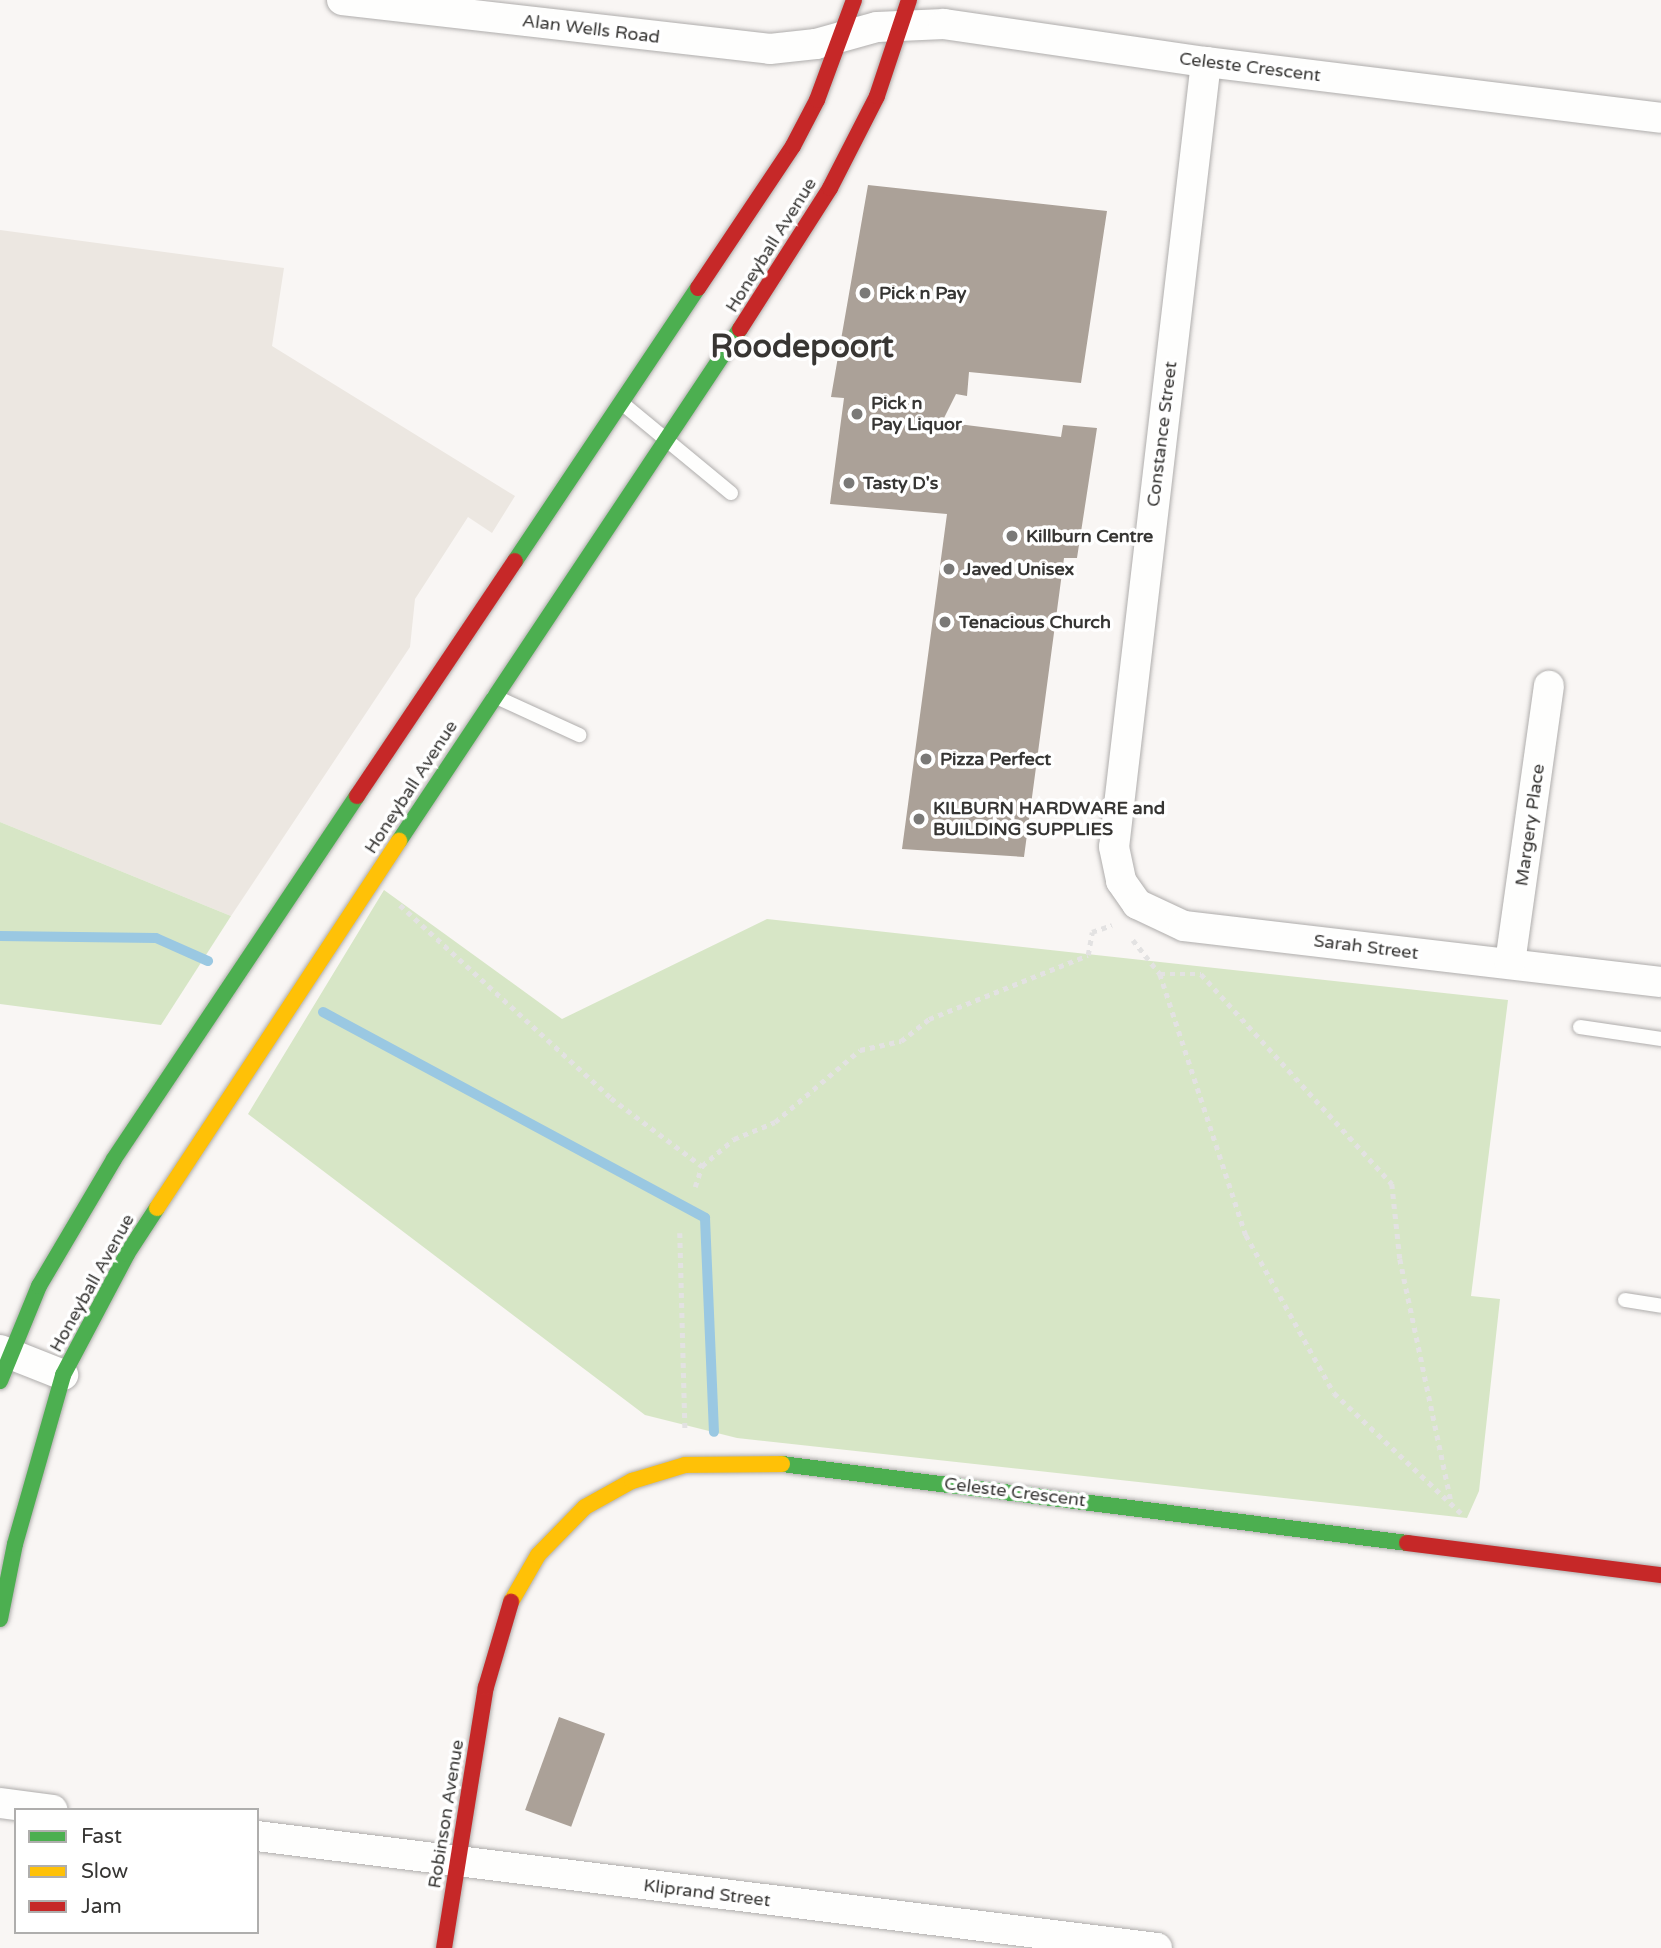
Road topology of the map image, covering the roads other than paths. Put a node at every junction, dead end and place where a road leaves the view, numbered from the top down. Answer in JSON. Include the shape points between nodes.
{"nodes":[{"id":1,"x":342,"y":0,"type":"edge"},
{"id":2,"x":854,"y":0,"type":"edge"},
{"id":3,"x":906,"y":12,"type":"edge"},
{"id":4,"x":840,"y":38,"type":"junction"},
{"id":5,"x":1206,"y":62,"type":"junction"},
{"id":6,"x":1661,"y":118,"type":"edge"},
{"id":7,"x":622,"y":403,"type":"junction"},
{"id":8,"x":668,"y":441,"type":"junction"},
{"id":9,"x":731,"y":493,"type":"dead end"},
{"id":10,"x":1549,"y":687,"type":"dead end"},
{"id":11,"x":494,"y":696,"type":"junction"},
{"id":12,"x":579,"y":735,"type":"dead end"},
{"id":13,"x":1114,"y":848,"type":"joint"},
{"id":14,"x":1510,"y":963,"type":"junction"},
{"id":15,"x":1661,"y":982,"type":"edge"},
{"id":16,"x":1580,"y":1027,"type":"dead end"},
{"id":17,"x":1661,"y":1039,"type":"edge"},
{"id":18,"x":1625,"y":1300,"type":"dead end"},
{"id":19,"x":1661,"y":1306,"type":"edge"},
{"id":20,"x":3,"y":1361,"type":"edge"},
{"id":21,"x":63,"y":1375,"type":"junction"},
{"id":22,"x":1661,"y":1575,"type":"edge"},
{"id":23,"x":0,"y":1619,"type":"edge"},
{"id":24,"x":486,"y":1687,"type":"joint"},
{"id":25,"x":0,"y":1803,"type":"edge"},
{"id":26,"x":38,"y":1808,"type":"edge"},
{"id":27,"x":259,"y":1836,"type":"edge"},
{"id":28,"x":458,"y":1861,"type":"junction"},
{"id":29,"x":444,"y":1948,"type":"edge"},
{"id":30,"x":1157,"y":1948,"type":"edge"}],
"edges":[{"from":1,"to":4,"type":"street","name":"Alan Wells Road","via":[[771,49]]},
{"from":2,"to":4,"type":"street","name":"Honeyball Avenue"},
{"from":3,"to":4,"type":"street","name":"Celeste Crescent"},
{"from":3,"to":5,"type":"street","name":"Celeste Crescent","via":[[944,23]]},
{"from":3,"to":8,"type":"street","name":"Honeyball Avenue","via":[[877,96],[830,188]]},
{"from":4,"to":7,"type":"street","name":"Honeyball Avenue","via":[[793,146]]},
{"from":5,"to":6,"type":"street","name":"Celeste Crescent"},
{"from":5,"to":13,"type":"street","name":"Constance Street"},
{"from":7,"to":8,"type":"lane"},
{"from":7,"to":20,"type":"street","name":"Honeyball Avenue","via":[[114,1158],[57,1251]]},
{"from":8,"to":9,"type":"lane"},
{"from":8,"to":11,"type":"street","name":"Honeyball Avenue"},
{"from":10,"to":14,"type":"street","name":"Margery Place"},
{"from":11,"to":12,"type":"lane"},
{"from":11,"to":21,"type":"street","name":"Honeyball Avenue","via":[[127,1254]]},
{"from":13,"to":14,"type":"street","name":"Sarah Street","via":[[1121,881],[1137,904],[1184,926]]},
{"from":14,"to":15,"type":"street","name":"Sarah Street"},
{"from":16,"to":17,"type":"lane"},
{"from":18,"to":19,"type":"lane"},
{"from":20,"to":21,"type":"street"},
{"from":21,"to":23,"type":"street","name":"Honeyball Avenue","via":[[15,1545]]},
{"from":22,"to":24,"type":"street","name":"Celeste Crescent","via":[[764,1462],[685,1465],[632,1481],[585,1507],[538,1555],[508,1607]]},
{"from":24,"to":28,"type":"street","name":"Robinson Avenue"},
{"from":25,"to":26,"type":"street"},
{"from":27,"to":28,"type":"street","name":"Kliprand Street"},
{"from":28,"to":29,"type":"street","name":"Robinson Avenue"},
{"from":28,"to":30,"type":"street","name":"Kliprand Street"}]}
